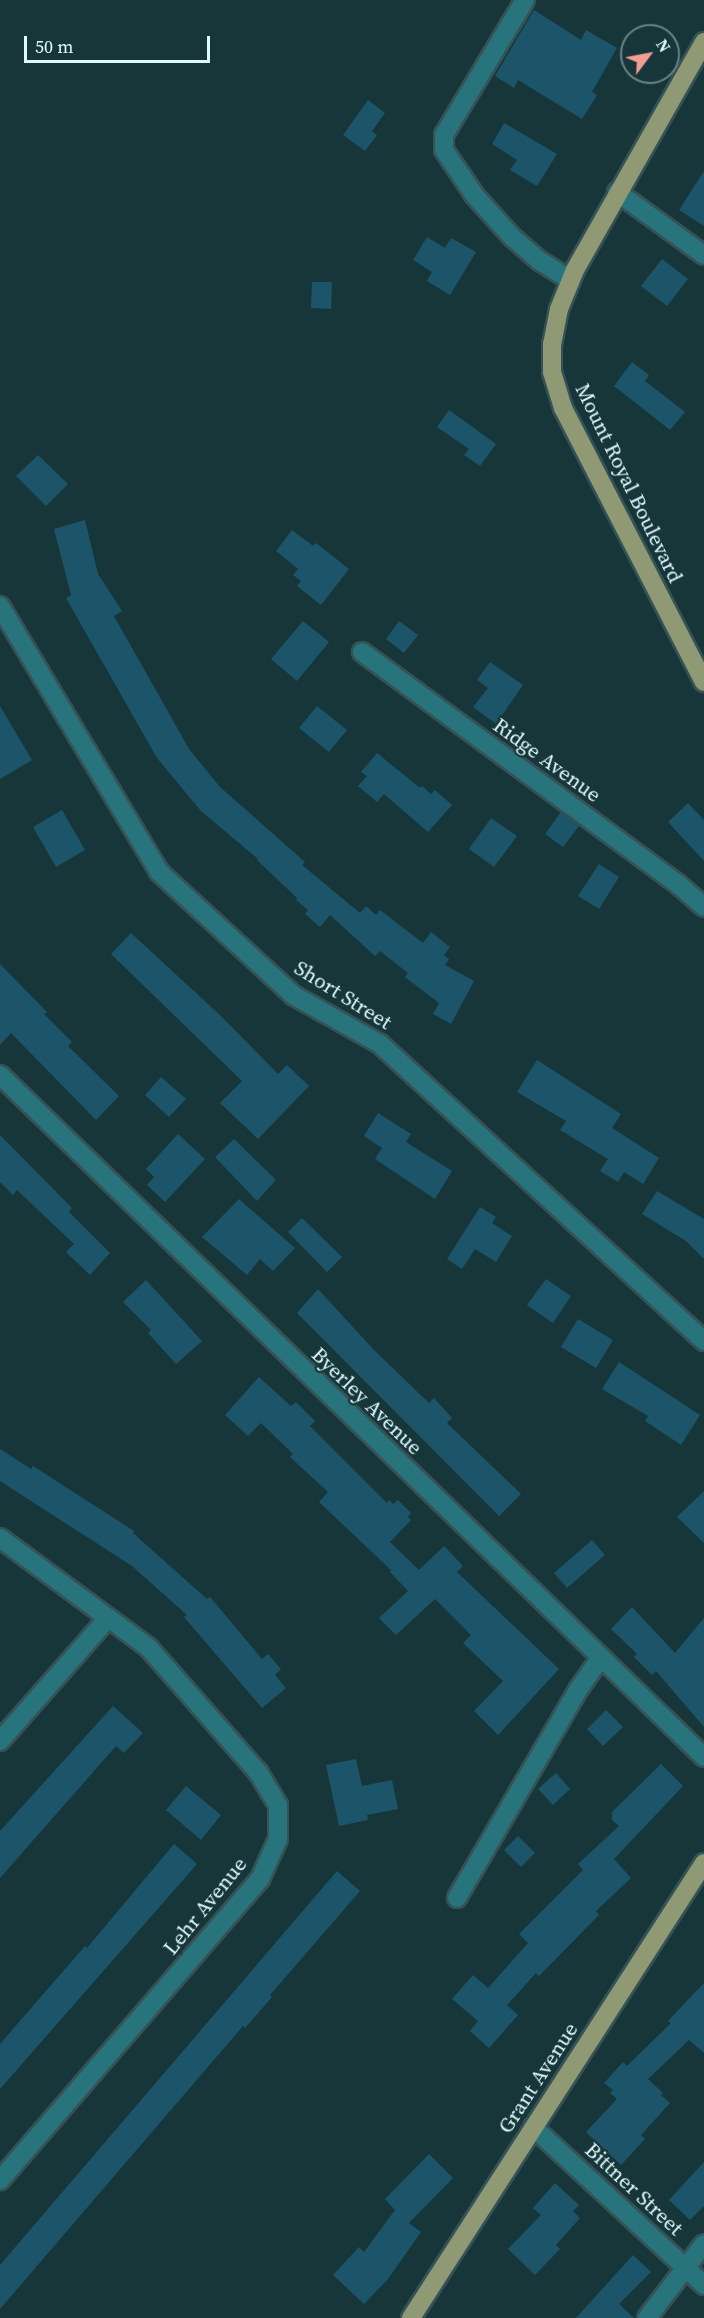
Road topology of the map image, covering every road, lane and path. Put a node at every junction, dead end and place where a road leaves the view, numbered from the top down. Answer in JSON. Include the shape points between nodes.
{"nodes":[{"id":1,"x":525,"y":0,"type":"edge"},
{"id":2,"x":704,"y":42,"type":"edge"},
{"id":3,"x":617,"y":192,"type":"junction"},
{"id":4,"x":704,"y":255,"type":"edge"},
{"id":5,"x":571,"y":280,"type":"junction"},
{"id":6,"x":0,"y":606,"type":"edge"},
{"id":7,"x":362,"y":652,"type":"dead end"},
{"id":8,"x":704,"y":682,"type":"edge"},
{"id":9,"x":704,"y":907,"type":"edge"},
{"id":10,"x":0,"y":1075,"type":"edge"},
{"id":11,"x":704,"y":1341,"type":"edge"},
{"id":12,"x":0,"y":1538,"type":"edge"},
{"id":13,"x":107,"y":1619,"type":"junction"},
{"id":14,"x":600,"y":1658,"type":"junction"},
{"id":15,"x":0,"y":1741,"type":"edge"},
{"id":16,"x":704,"y":1757,"type":"edge"},
{"id":17,"x":704,"y":1863,"type":"edge"},
{"id":18,"x":457,"y":1898,"type":"dead end"},
{"id":19,"x":533,"y":2127,"type":"junction"},
{"id":20,"x":0,"y":2180,"type":"edge"},
{"id":21,"x":704,"y":2244,"type":"edge"},
{"id":22,"x":686,"y":2268,"type":"junction"},
{"id":23,"x":704,"y":2285,"type":"edge"},
{"id":24,"x":411,"y":2318,"type":"edge"},
{"id":25,"x":647,"y":2318,"type":"edge"}],
"edges":[{"from":1,"to":5,"type":"street","via":[[444,135],[444,150],[475,195],[512,237]]},
{"from":2,"to":3,"type":"main road","name":"Mount Royal Boulevard"},
{"from":3,"to":4,"type":"street"},
{"from":3,"to":5,"type":"main road","name":"Mount Royal Boulevard"},
{"from":5,"to":8,"type":"main road","name":"Mount Royal Boulevard","via":[[559,309],[552,344],[552,372],[563,408]]},
{"from":6,"to":11,"type":"street","name":"Short Street","via":[[159,872],[293,995],[380,1044]]},
{"from":7,"to":9,"type":"street","name":"Ridge Avenue"},
{"from":10,"to":14,"type":"street","name":"Byerley Avenue"},
{"from":12,"to":13,"type":"street","name":"Lehr Avenue"},
{"from":13,"to":15,"type":"street"},
{"from":13,"to":20,"type":"street","name":"Lehr Avenue","via":[[147,1647],[258,1772],[278,1805],[278,1839],[260,1880]]},
{"from":14,"to":16,"type":"street","name":"Byerley Avenue"},
{"from":14,"to":18,"type":"street"},
{"from":17,"to":19,"type":"main road","name":"Grant Avenue"},
{"from":19,"to":22,"type":"street","name":"Bittner Street"},
{"from":19,"to":24,"type":"main road","name":"Grant Avenue"},
{"from":21,"to":22,"type":"street"},
{"from":22,"to":23,"type":"street","name":"Bittner Street"},
{"from":22,"to":25,"type":"street"}]}
